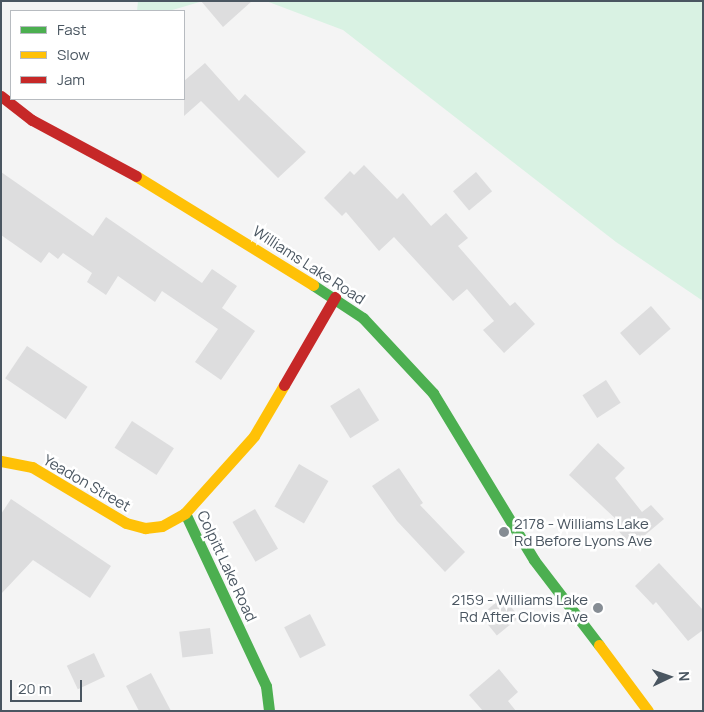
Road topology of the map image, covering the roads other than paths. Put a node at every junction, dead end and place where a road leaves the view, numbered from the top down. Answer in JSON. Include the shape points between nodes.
{"nodes":[{"id":1,"x":1,"y":96,"type":"edge"},
{"id":2,"x":335,"y":297,"type":"junction"},
{"id":3,"x":1,"y":461,"type":"edge"},
{"id":4,"x":184,"y":512,"type":"junction"},
{"id":5,"x":269,"y":711,"type":"edge"},
{"id":6,"x":648,"y":711,"type":"edge"}],
"edges":[{"from":1,"to":2,"type":"main road","name":"Williams Lake Road","via":[[32,120],[137,176]]},
{"from":2,"to":4,"type":"main road","name":"Colpitt Lake Road","via":[[254,436]]},
{"from":2,"to":6,"type":"main road","name":"Williams Lake Road","via":[[363,318],[433,393],[534,560]]},
{"from":3,"to":4,"type":"main road","name":"Yeadon Street","via":[[32,467],[136,527],[162,526]]},
{"from":4,"to":5,"type":"main road","name":"Colpitt Lake Road","via":[[266,686]]}]}
